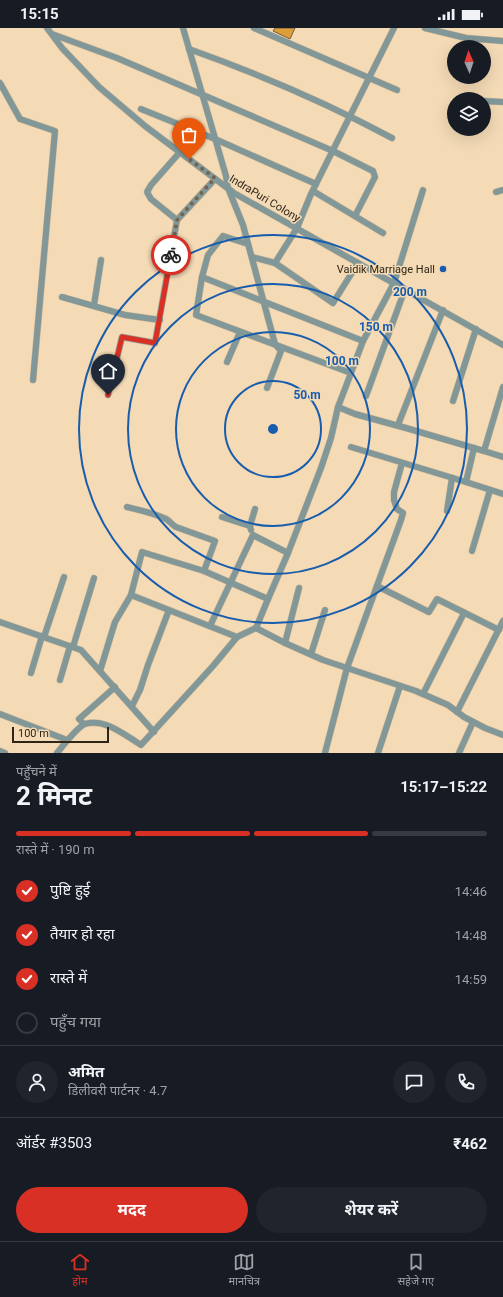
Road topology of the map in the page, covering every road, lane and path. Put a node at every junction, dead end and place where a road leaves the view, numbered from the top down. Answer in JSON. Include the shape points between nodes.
{"nodes":[{"id":1,"x":47,"y":28,"type":"edge"},
{"id":2,"x":183,"y":28,"type":"edge"},
{"id":3,"x":254,"y":28,"type":"edge"},
{"id":4,"x":394,"y":28,"type":"edge"},
{"id":5,"x":425,"y":28,"type":"edge"},
{"id":6,"x":52,"y":34,"type":"junction"},
{"id":7,"x":503,"y":41,"type":"edge"},
{"id":8,"x":189,"y":49,"type":"junction"},
{"id":9,"x":368,"y":79,"type":"junction"},
{"id":10,"x":0,"y":83,"type":"edge"},
{"id":11,"x":397,"y":90,"type":"dead end"},
{"id":12,"x":202,"y":95,"type":"junction"},
{"id":13,"x":491,"y":101,"type":"edge"},
{"id":14,"x":503,"y":102,"type":"edge"},
{"id":15,"x":141,"y":109,"type":"dead end"},
{"id":16,"x":350,"y":116,"type":"junction"},
{"id":17,"x":392,"y":138,"type":"dead end"},
{"id":18,"x":215,"y":139,"type":"junction"},
{"id":19,"x":333,"y":150,"type":"junction"},
{"id":20,"x":180,"y":152,"type":"junction"},
{"id":21,"x":215,"y":178,"type":"junction"},
{"id":22,"x":316,"y":184,"type":"junction"},
{"id":23,"x":228,"y":188,"type":"junction"},
{"id":24,"x":423,"y":190,"type":"dead end"},
{"id":25,"x":503,"y":190,"type":"edge"},
{"id":26,"x":313,"y":191,"type":"junction"},
{"id":27,"x":496,"y":192,"type":"dead end"},
{"id":28,"x":355,"y":216,"type":"junction"},
{"id":29,"x":177,"y":220,"type":"junction"},
{"id":30,"x":297,"y":228,"type":"junction"},
{"id":31,"x":383,"y":233,"type":"dead end"},
{"id":32,"x":248,"y":244,"type":"junction"},
{"id":33,"x":252,"y":257,"type":"junction"},
{"id":34,"x":101,"y":260,"type":"dead end"},
{"id":35,"x":275,"y":263,"type":"junction"},
{"id":36,"x":358,"y":263,"type":"junction"},
{"id":37,"x":202,"y":277,"type":"junction"},
{"id":38,"x":394,"y":283,"type":"junction"},
{"id":39,"x":405,"y":289,"type":"junction"},
{"id":40,"x":62,"y":297,"type":"dead end"},
{"id":41,"x":264,"y":301,"type":"junction"},
{"id":42,"x":94,"y":305,"type":"junction"},
{"id":43,"x":442,"y":310,"type":"junction"},
{"id":44,"x":160,"y":320,"type":"junction"},
{"id":45,"x":476,"y":329,"type":"junction"},
{"id":46,"x":240,"y":332,"type":"junction"},
{"id":47,"x":363,"y":342,"type":"junction"},
{"id":48,"x":275,"y":344,"type":"junction"},
{"id":49,"x":503,"y":345,"type":"edge"},
{"id":50,"x":227,"y":362,"type":"dead end"},
{"id":51,"x":351,"y":373,"type":"junction"},
{"id":52,"x":34,"y":380,"type":"dead end"},
{"id":53,"x":503,"y":387,"type":"edge"},
{"id":54,"x":267,"y":388,"type":"dead end"},
{"id":55,"x":108,"y":395,"type":"dead end"},
{"id":56,"x":366,"y":396,"type":"dead end"},
{"id":57,"x":454,"y":401,"type":"dead end"},
{"id":58,"x":338,"y":407,"type":"junction"},
{"id":59,"x":398,"y":426,"type":"junction"},
{"id":60,"x":351,"y":447,"type":"dead end"},
{"id":61,"x":474,"y":448,"type":"junction"},
{"id":62,"x":484,"y":450,"type":"junction"},
{"id":63,"x":503,"y":457,"type":"edge"},
{"id":64,"x":402,"y":463,"type":"junction"},
{"id":65,"x":452,"y":478,"type":"junction"},
{"id":66,"x":466,"y":482,"type":"junction"},
{"id":67,"x":490,"y":490,"type":"junction"},
{"id":68,"x":503,"y":494,"type":"edge"},
{"id":69,"x":126,"y":506,"type":"dead end"},
{"id":70,"x":255,"y":509,"type":"dead end"},
{"id":71,"x":447,"y":511,"type":"dead end"},
{"id":72,"x":222,"y":517,"type":"dead end"},
{"id":73,"x":250,"y":526,"type":"junction"},
{"id":74,"x":252,"y":535,"type":"junction"},
{"id":75,"x":472,"y":551,"type":"dead end"},
{"id":76,"x":288,"y":553,"type":"junction"},
{"id":77,"x":204,"y":571,"type":"junction"},
{"id":78,"x":64,"y":577,"type":"dead end"},
{"id":79,"x":94,"y":578,"type":"dead end"},
{"id":80,"x":231,"y":583,"type":"junction"},
{"id":81,"x":378,"y":586,"type":"junction"},
{"id":82,"x":299,"y":588,"type":"dead end"},
{"id":83,"x":131,"y":595,"type":"junction"},
{"id":84,"x":268,"y":599,"type":"junction"},
{"id":85,"x":169,"y":610,"type":"junction"},
{"id":86,"x":326,"y":610,"type":"dead end"},
{"id":87,"x":464,"y":613,"type":"junction"},
{"id":88,"x":503,"y":621,"type":"edge"},
{"id":89,"x":0,"y":622,"type":"edge"},
{"id":90,"x":210,"y":626,"type":"junction"},
{"id":91,"x":256,"y":628,"type":"junction"},
{"id":92,"x":499,"y":630,"type":"junction"},
{"id":93,"x":42,"y":637,"type":"junction"},
{"id":94,"x":237,"y":637,"type":"junction"},
{"id":95,"x":285,"y":643,"type":"junction"},
{"id":96,"x":72,"y":647,"type":"junction"},
{"id":97,"x":311,"y":654,"type":"junction"},
{"id":98,"x":347,"y":668,"type":"junction"},
{"id":99,"x":100,"y":671,"type":"junction"},
{"id":100,"x":32,"y":672,"type":"dead end"},
{"id":101,"x":60,"y":680,"type":"dead end"},
{"id":102,"x":400,"y":686,"type":"junction"},
{"id":103,"x":115,"y":688,"type":"junction"},
{"id":104,"x":423,"y":694,"type":"junction"},
{"id":105,"x":132,"y":706,"type":"junction"},
{"id":106,"x":457,"y":712,"type":"junction"},
{"id":107,"x":0,"y":714,"type":"edge"},
{"id":108,"x":473,"y":722,"type":"junction"},
{"id":109,"x":84,"y":724,"type":"junction"},
{"id":110,"x":154,"y":732,"type":"junction"},
{"id":111,"x":503,"y":735,"type":"edge"},
{"id":112,"x":67,"y":740,"type":"junction"},
{"id":113,"x":0,"y":750,"type":"edge"},
{"id":114,"x":5,"y":753,"type":"edge"},
{"id":115,"x":57,"y":753,"type":"edge"},
{"id":116,"x":325,"y":753,"type":"edge"},
{"id":117,"x":378,"y":753,"type":"edge"},
{"id":118,"x":459,"y":753,"type":"edge"}],
"edges":[{"from":1,"to":6,"type":"street","name":"IndraPuri Colony"},
{"from":2,"to":8,"type":"street"},
{"from":3,"to":9,"type":"street"},
{"from":4,"to":9,"type":"street"},
{"from":5,"to":7,"type":"street","via":[[466,38]]},
{"from":6,"to":12,"type":"street","via":[[117,58]]},
{"from":6,"to":20,"type":"street","name":"IndraPuri Colony","via":[[99,87]]},
{"from":8,"to":12,"type":"street"},
{"from":8,"to":16,"type":"street","via":[[238,66]]},
{"from":9,"to":11,"type":"street"},
{"from":9,"to":16,"type":"street"},
{"from":10,"to":52,"type":"street","via":[[20,119],[54,131]]},
{"from":12,"to":18,"type":"street"},
{"from":12,"to":19,"type":"street"},
{"from":13,"to":14,"type":"street"},
{"from":15,"to":18,"type":"street"},
{"from":16,"to":17,"type":"street"},
{"from":16,"to":19,"type":"street"},
{"from":18,"to":22,"type":"street"},
{"from":18,"to":23,"type":"street"},
{"from":19,"to":22,"type":"street"},
{"from":19,"to":28,"type":"street","via":[[373,171],[375,177]]},
{"from":20,"to":21,"type":"street","name":"IndraPuri Colony"},
{"from":20,"to":29,"type":"street","via":[[147,192],[151,199]]},
{"from":21,"to":23,"type":"street","name":"IndraPuri Colony"},
{"from":21,"to":29,"type":"street"},
{"from":22,"to":26,"type":"street"},
{"from":23,"to":30,"type":"street","name":"IndraPuri Colony"},
{"from":23,"to":32,"type":"street"},
{"from":24,"to":38,"type":"street"},
{"from":25,"to":27,"type":"street"},
{"from":26,"to":28,"type":"street"},
{"from":26,"to":30,"type":"street"},
{"from":28,"to":31,"type":"street"},
{"from":29,"to":44,"type":"street"},
{"from":30,"to":35,"type":"street"},
{"from":30,"to":36,"type":"street","name":"IndraPuri Colony"},
{"from":32,"to":33,"type":"street"},
{"from":32,"to":37,"type":"street","via":[[223,236],[208,255]]},
{"from":33,"to":35,"type":"street"},
{"from":33,"to":41,"type":"street"},
{"from":34,"to":42,"type":"street"},
{"from":35,"to":36,"type":"street","via":[[333,303]]},
{"from":36,"to":38,"type":"street","name":"IndraPuri Colony"},
{"from":37,"to":41,"type":"street"},
{"from":37,"to":46,"type":"street","via":[[196,315]]},
{"from":38,"to":39,"type":"street","name":"IndraPuri Colony"},
{"from":38,"to":47,"type":"street"},
{"from":39,"to":43,"type":"street","name":"IndraPuri Colony"},
{"from":39,"to":56,"type":"street"},
{"from":40,"to":42,"type":"street"},
{"from":41,"to":47,"type":"street"},
{"from":41,"to":48,"type":"street"},
{"from":42,"to":44,"type":"street","via":[[125,315]]},
{"from":43,"to":45,"type":"street","name":"IndraPuri Colony"},
{"from":43,"to":59,"type":"street"},
{"from":44,"to":55,"type":"street","via":[[155,343],[122,337]]},
{"from":45,"to":49,"type":"street","name":"IndraPuri Colony"},
{"from":45,"to":57,"type":"street"},
{"from":46,"to":48,"type":"street"},
{"from":46,"to":50,"type":"street"},
{"from":47,"to":51,"type":"street"},
{"from":48,"to":51,"type":"street"},
{"from":48,"to":54,"type":"street","via":[[281,351]]},
{"from":51,"to":58,"type":"street"},
{"from":53,"to":62,"type":"street"},
{"from":58,"to":59,"type":"street"},
{"from":58,"to":76,"type":"street","via":[[321,468]]},
{"from":59,"to":61,"type":"street"},
{"from":60,"to":64,"type":"street"},
{"from":61,"to":62,"type":"street"},
{"from":61,"to":66,"type":"street"},
{"from":62,"to":63,"type":"street"},
{"from":64,"to":65,"type":"street"},
{"from":64,"to":81,"type":"street","via":[[394,500],[397,509],[403,513]]},
{"from":65,"to":66,"type":"street"},
{"from":65,"to":71,"type":"street"},
{"from":66,"to":67,"type":"street"},
{"from":67,"to":68,"type":"street"},
{"from":67,"to":75,"type":"street"},
{"from":69,"to":77,"type":"street","via":[[161,517],[176,527],[215,541]]},
{"from":70,"to":73,"type":"street"},
{"from":72,"to":73,"type":"street"},
{"from":73,"to":74,"type":"street"},
{"from":74,"to":76,"type":"street"},
{"from":74,"to":80,"type":"street"},
{"from":76,"to":84,"type":"street"},
{"from":77,"to":80,"type":"street"},
{"from":77,"to":83,"type":"street","via":[[142,552]]},
{"from":78,"to":93,"type":"street"},
{"from":79,"to":96,"type":"street"},
{"from":80,"to":84,"type":"street"},
{"from":80,"to":90,"type":"street"},
{"from":81,"to":87,"type":"street","via":[[429,612],[438,600]]},
{"from":81,"to":98,"type":"street"},
{"from":82,"to":95,"type":"street"},
{"from":83,"to":85,"type":"street"},
{"from":83,"to":99,"type":"street","via":[[115,622]]},
{"from":84,"to":91,"type":"street"},
{"from":85,"to":90,"type":"street"},
{"from":85,"to":105,"type":"street"},
{"from":86,"to":97,"type":"street"},
{"from":87,"to":92,"type":"street"},
{"from":87,"to":104,"type":"street"},
{"from":88,"to":92,"type":"street"},
{"from":89,"to":93,"type":"street"},
{"from":90,"to":94,"type":"street"},
{"from":91,"to":94,"type":"street"},
{"from":91,"to":95,"type":"street"},
{"from":92,"to":106,"type":"street"},
{"from":93,"to":96,"type":"street"},
{"from":93,"to":100,"type":"street"},
{"from":94,"to":110,"type":"street"},
{"from":95,"to":97,"type":"street"},
{"from":96,"to":99,"type":"street","via":[[81,650]]},
{"from":96,"to":101,"type":"street"},
{"from":97,"to":98,"type":"street"},
{"from":98,"to":102,"type":"street"},
{"from":98,"to":116,"type":"street"},
{"from":99,"to":103,"type":"street"},
{"from":102,"to":104,"type":"street"},
{"from":102,"to":117,"type":"street"},
{"from":103,"to":105,"type":"street"},
{"from":103,"to":109,"type":"street","via":[[79,719]]},
{"from":104,"to":106,"type":"street"},
{"from":105,"to":110,"type":"street"},
{"from":106,"to":108,"type":"street"},
{"from":107,"to":112,"type":"street"},
{"from":108,"to":111,"type":"street"},
{"from":108,"to":118,"type":"street"},
{"from":109,"to":110,"type":"street","via":[[102,723],[141,745]]},
{"from":109,"to":112,"type":"street"},
{"from":112,"to":115,"type":"street"},
{"from":113,"to":114,"type":"street"}]}
